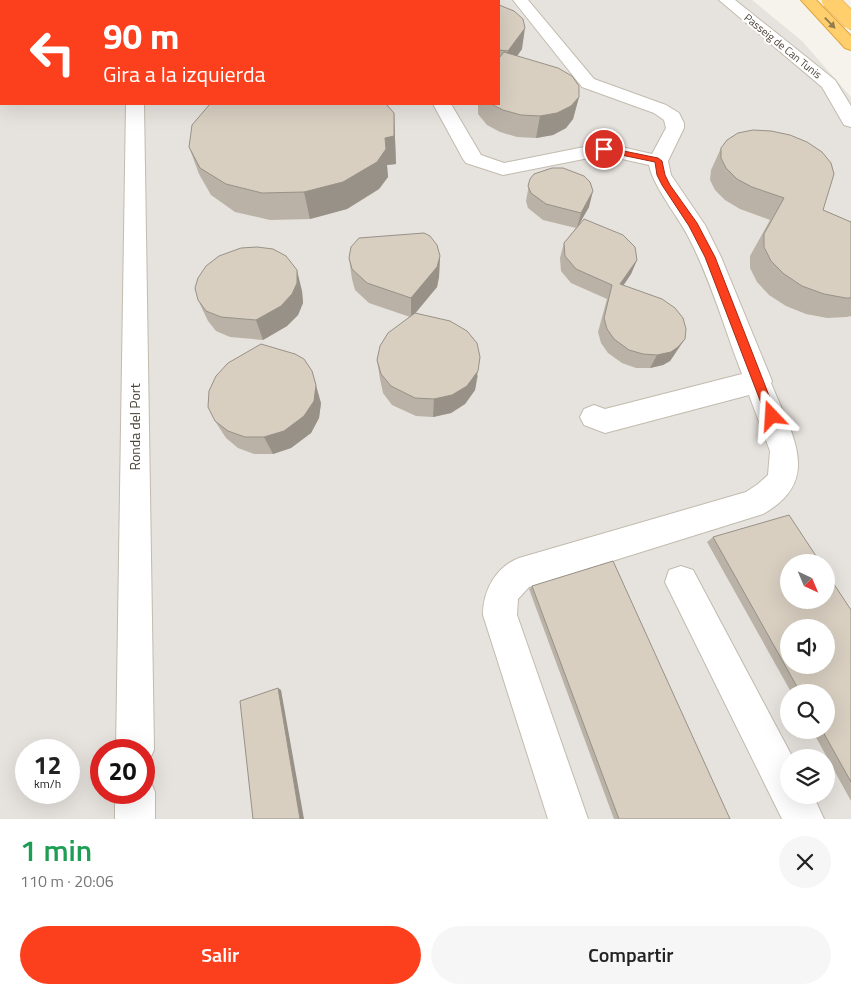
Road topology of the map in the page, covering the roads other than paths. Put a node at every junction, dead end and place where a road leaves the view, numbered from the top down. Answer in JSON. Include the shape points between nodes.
{"nodes":[{"id":1,"x":520,"y":0,"type":"edge"},
{"id":2,"x":726,"y":0,"type":"edge"},
{"id":3,"x":808,"y":0,"type":"edge"},
{"id":4,"x":830,"y":0,"type":"edge"},
{"id":5,"x":851,"y":22,"type":"edge"},
{"id":6,"x":851,"y":45,"type":"edge"},
{"id":7,"x":829,"y":84,"type":"junction"},
{"id":8,"x":851,"y":98,"type":"edge"},
{"id":9,"x":135,"y":105,"type":"edge"},
{"id":10,"x":443,"y":105,"type":"edge"},
{"id":11,"x":851,"y":122,"type":"edge"},
{"id":12,"x":658,"y":161,"type":"junction"},
{"id":13,"x":759,"y":381,"type":"junction"},
{"id":14,"x":594,"y":417,"type":"dead end"},
{"id":15,"x":681,"y":582,"type":"dead end"},
{"id":16,"x":135,"y":739,"type":"edge"},
{"id":17,"x":780,"y":773,"type":"edge"},
{"id":18,"x":135,"y":804,"type":"edge"},
{"id":19,"x":796,"y":804,"type":"edge"},
{"id":20,"x":135,"y":819,"type":"edge"},
{"id":21,"x":568,"y":819,"type":"edge"},
{"id":22,"x":804,"y":819,"type":"edge"}],
"edges":[{"from":1,"to":12,"type":"street","via":[[588,83],[660,109],[672,117],[675,128]]},
{"from":2,"to":7,"type":"street","name":"Passeig de Can Tunis"},
{"from":3,"to":6,"type":"highway","one_way":true},
{"from":4,"to":5,"type":"highway","bridge":true},
{"from":7,"to":8,"type":"street"},
{"from":7,"to":11,"type":"street","name":"Passeig de Can Tunis"},
{"from":9,"to":16,"type":"street","name":"Ronda del Port"},
{"from":10,"to":12,"type":"street","via":[[473,159],[503,169],[604,149]]},
{"from":12,"to":13,"type":"street","via":[[664,180],[694,225],[710,257]]},
{"from":13,"to":14,"type":"street","via":[[605,420]]},
{"from":13,"to":21,"type":"street","via":[[784,451],[785,467],[780,484],[768,496],[752,504],[519,574],[503,591],[500,615]]},
{"from":15,"to":17,"type":"street"},
{"from":18,"to":20,"type":"street"},
{"from":19,"to":22,"type":"street"}]}
